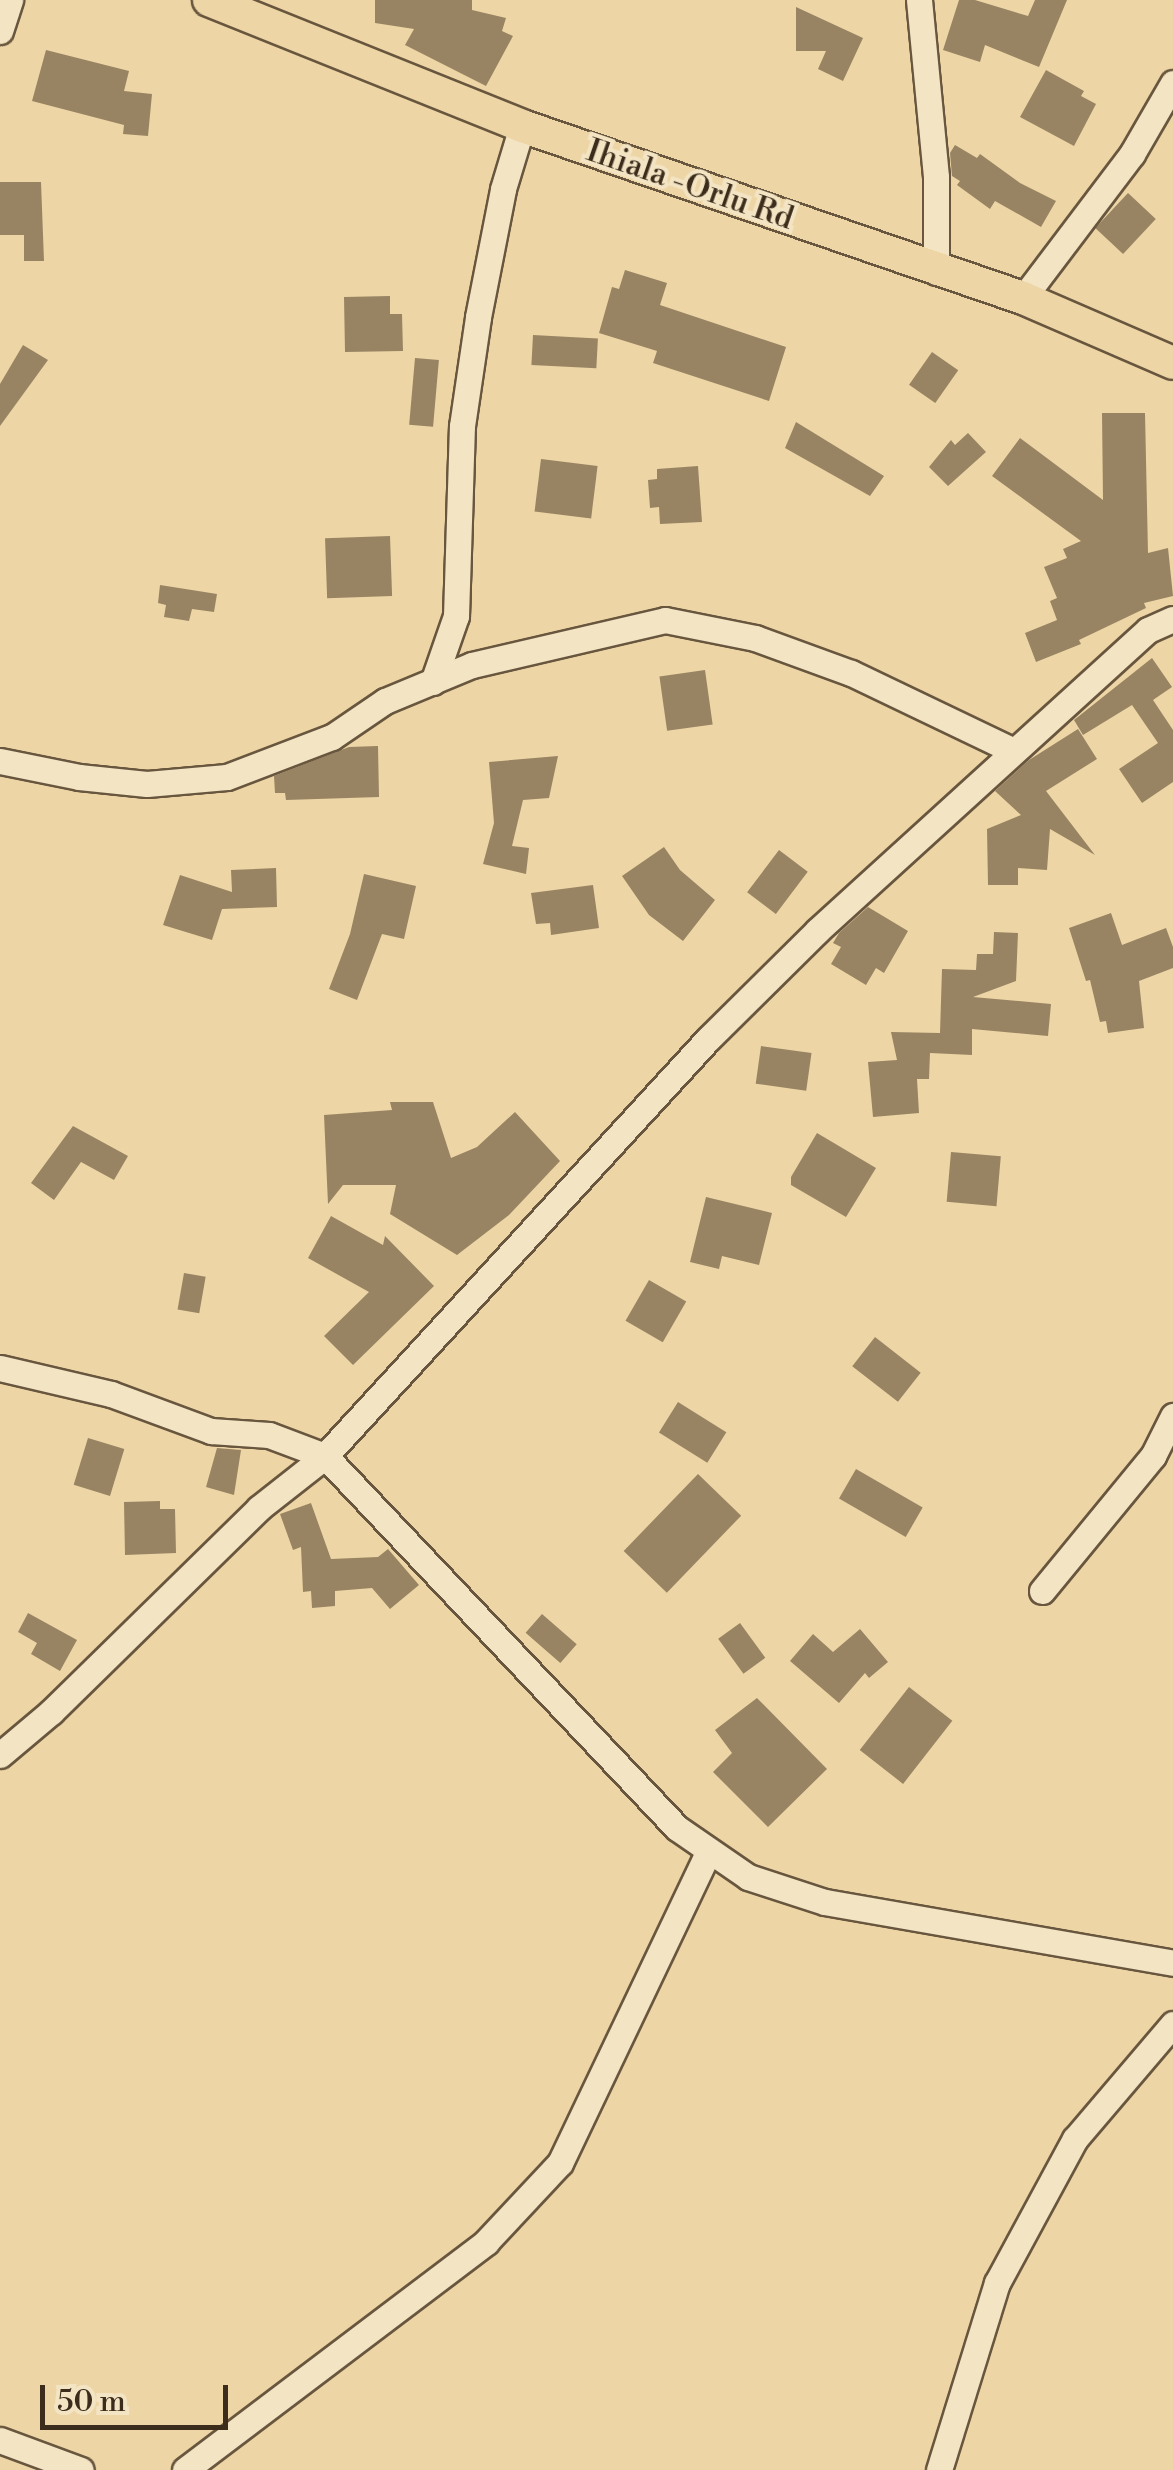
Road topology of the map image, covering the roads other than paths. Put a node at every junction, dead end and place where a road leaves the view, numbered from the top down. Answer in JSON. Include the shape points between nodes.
{"nodes":[{"id":1,"x":10,"y":0,"type":"edge"},
{"id":2,"x":209,"y":0,"type":"edge"},
{"id":3,"x":919,"y":0,"type":"edge"},
{"id":4,"x":0,"y":30,"type":"edge"},
{"id":5,"x":1173,"y":83,"type":"edge"},
{"id":6,"x":522,"y":126,"type":"junction"},
{"id":7,"x":936,"y":272,"type":"junction"},
{"id":8,"x":1023,"y":298,"type":"junction"},
{"id":9,"x":1173,"y":363,"type":"edge"},
{"id":10,"x":1173,"y":619,"type":"edge"},
{"id":11,"x":433,"y":682,"type":"junction"},
{"id":12,"x":1012,"y":750,"type":"junction"},
{"id":13,"x":0,"y":760,"type":"edge"},
{"id":14,"x":0,"y":1368,"type":"edge"},
{"id":15,"x":1173,"y":1416,"type":"edge"},
{"id":16,"x":325,"y":1456,"type":"junction"},
{"id":17,"x":1042,"y":1590,"type":"dead end"},
{"id":18,"x":0,"y":1755,"type":"edge"},
{"id":19,"x":708,"y":1853,"type":"junction"},
{"id":20,"x":1173,"y":1963,"type":"edge"},
{"id":21,"x":1173,"y":2024,"type":"edge"},
{"id":22,"x":0,"y":2440,"type":"edge"},
{"id":23,"x":81,"y":2470,"type":"edge"},
{"id":24,"x":185,"y":2470,"type":"edge"},
{"id":25,"x":939,"y":2470,"type":"edge"}],
"edges":[{"from":1,"to":4,"type":"street"},
{"from":2,"to":6,"type":"main road","name":"Ihiala -Orlu Rd"},
{"from":3,"to":7,"type":"street","via":[[936,177]]},
{"from":5,"to":8,"type":"street","via":[[1132,154]]},
{"from":6,"to":7,"type":"main road","name":"Ihiala -Orlu Rd"},
{"from":6,"to":11,"type":"street","via":[[478,316],[462,426],[456,616]]},
{"from":7,"to":8,"type":"main road","name":"Ihiala -Orlu Rd"},
{"from":8,"to":9,"type":"main road","name":"Ihiala -Orlu Rd"},
{"from":10,"to":12,"type":"street","via":[[1148,630]]},
{"from":11,"to":12,"type":"street","via":[[472,665],[665,620],[755,638],[851,673]]},
{"from":11,"to":13,"type":"street","via":[[385,701],[332,737],[227,777],[147,784]]},
{"from":12,"to":16,"type":"street","via":[[709,1038]]},
{"from":14,"to":16,"type":"street","via":[[111,1394],[211,1431],[269,1435]]},
{"from":15,"to":17,"type":"street","via":[[1153,1456]]},
{"from":16,"to":18,"type":"street","via":[[259,1508]]},
{"from":16,"to":19,"type":"street","via":[[509,1655]]},
{"from":19,"to":20,"type":"street","via":[[748,1878],[825,1902]]},
{"from":19,"to":24,"type":"street","via":[[560,2164],[486,2242]]},
{"from":21,"to":25,"type":"street","via":[[1075,2138],[996,2282]]},
{"from":22,"to":23,"type":"street"}]}
